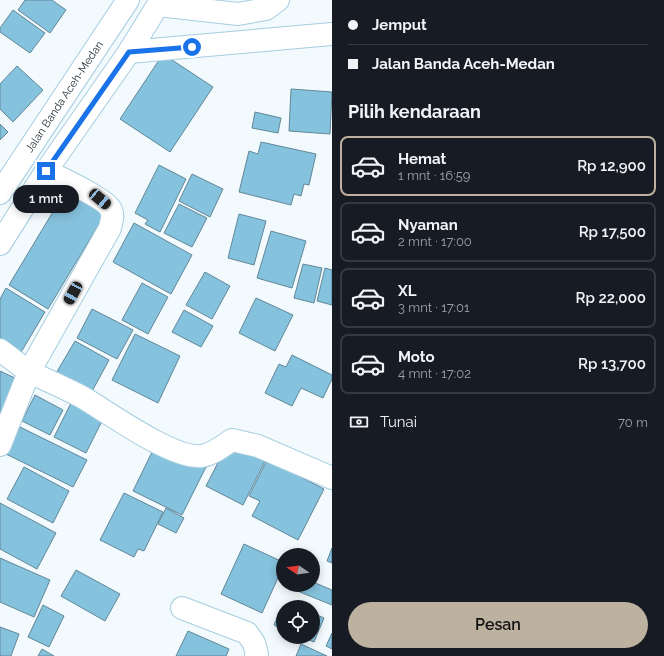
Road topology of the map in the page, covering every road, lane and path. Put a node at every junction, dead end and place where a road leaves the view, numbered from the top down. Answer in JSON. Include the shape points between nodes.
{"nodes":[{"id":1,"x":128,"y":0,"type":"edge"},
{"id":2,"x":278,"y":0,"type":"edge"},
{"id":3,"x":159,"y":3,"type":"edge"},
{"id":4,"x":332,"y":34,"type":"edge"},
{"id":5,"x":129,"y":52,"type":"junction"},
{"id":6,"x":24,"y":156,"type":"junction"},
{"id":7,"x":46,"y":171,"type":"junction"},
{"id":8,"x":0,"y":193,"type":"edge"},
{"id":9,"x":0,"y":244,"type":"edge"},
{"id":10,"x":0,"y":350,"type":"edge"},
{"id":11,"x":29,"y":372,"type":"junction"},
{"id":12,"x":0,"y":444,"type":"edge"},
{"id":13,"x":332,"y":478,"type":"edge"},
{"id":14,"x":182,"y":608,"type":"dead end"},
{"id":15,"x":256,"y":656,"type":"edge"}],
"edges":[{"from":1,"to":6,"type":"main road","name":"Jalan Banda Aceh-Medan"},
{"from":2,"to":3,"type":"main road","via":[[266,9],[238,14]]},
{"from":3,"to":5,"type":"main road"},
{"from":4,"to":5,"type":"main road"},
{"from":5,"to":7,"type":"main road"},
{"from":6,"to":7,"type":"main road"},
{"from":6,"to":8,"type":"main road","name":"Jalan Banda Aceh-Medan"},
{"from":7,"to":9,"type":"main road"},
{"from":7,"to":11,"type":"main road","via":[[100,199],[111,208],[113,217],[110,228]]},
{"from":10,"to":11,"type":"main road"},
{"from":11,"to":12,"type":"main road"},
{"from":11,"to":13,"type":"main road","via":[[81,397],[155,442],[184,454],[202,456],[232,440],[258,446]]},
{"from":14,"to":15,"type":"main road","via":[[247,633],[254,643]]}]}
